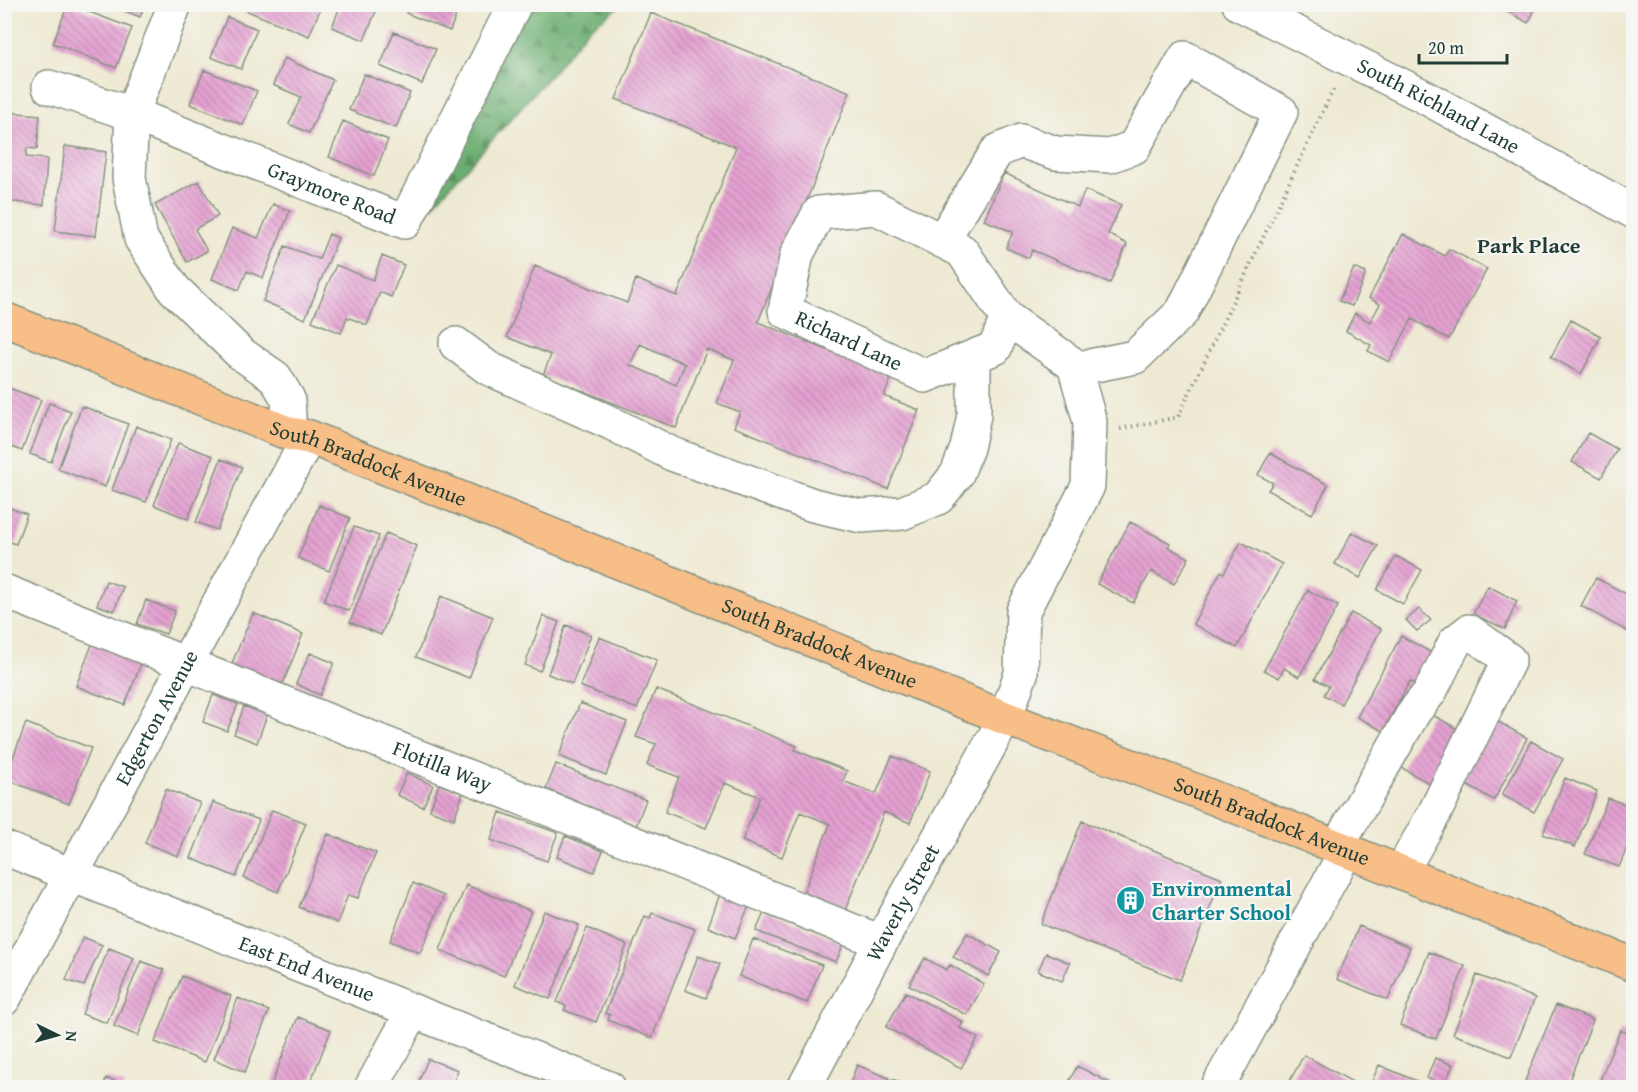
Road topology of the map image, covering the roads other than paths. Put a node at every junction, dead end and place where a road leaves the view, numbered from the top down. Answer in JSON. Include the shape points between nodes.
{"nodes":[{"id":1,"x":175,"y":4,"type":"edge"},
{"id":2,"x":515,"y":4,"type":"edge"},
{"id":3,"x":1239,"y":4,"type":"edge"},
{"id":4,"x":49,"y":87,"type":"dead end"},
{"id":5,"x":132,"y":114,"type":"junction"},
{"id":6,"x":1634,"y":212,"type":"edge"},
{"id":7,"x":942,"y":241,"type":"junction"},
{"id":8,"x":1007,"y":318,"type":"junction"},
{"id":9,"x":4,"y":319,"type":"edge"},
{"id":10,"x":456,"y":344,"type":"dead end"},
{"id":11,"x":974,"y":357,"type":"junction"},
{"id":12,"x":1075,"y":369,"type":"junction"},
{"id":13,"x":299,"y":436,"type":"junction"},
{"id":14,"x":4,"y":591,"type":"edge"},
{"id":15,"x":185,"y":663,"type":"junction"},
{"id":16,"x":1005,"y":718,"type":"junction"},
{"id":17,"x":4,"y":848,"type":"edge"},
{"id":18,"x":1342,"y":849,"type":"junction"},
{"id":19,"x":1401,"y":872,"type":"junction"},
{"id":20,"x":72,"y":873,"type":"junction"},
{"id":21,"x":881,"y":942,"type":"junction"},
{"id":22,"x":1634,"y":965,"type":"edge"},
{"id":23,"x":4,"y":999,"type":"edge"},
{"id":24,"x":413,"y":1011,"type":"junction"},
{"id":25,"x":371,"y":1088,"type":"edge"},
{"id":26,"x":609,"y":1088,"type":"edge"},
{"id":27,"x":804,"y":1088,"type":"edge"},
{"id":28,"x":1217,"y":1088,"type":"edge"}],
"edges":[{"from":1,"to":5,"type":"street"},
{"from":2,"to":5,"type":"street","name":"Graymore Road","via":[[405,222]]},
{"from":3,"to":6,"type":"street","name":"South Richland Lane","via":[[1423,96]]},
{"from":4,"to":5,"type":"street","name":"Graymore Road"},
{"from":5,"to":13,"type":"street","via":[[129,178],[141,239],[174,289],[240,353],[275,377],[288,399]]},
{"from":7,"to":8,"type":"street","name":"Richard Lane","via":[[962,251]]},
{"from":7,"to":11,"type":"street","name":"Richard Lane","via":[[876,208],[819,213],[797,254],[785,310],[925,376]]},
{"from":7,"to":12,"type":"street","via":[[997,151],[1021,141],[1056,153],[1089,155],[1110,156],[1134,147],[1185,58],[1281,112],[1182,312],[1135,357]]},
{"from":8,"to":11,"type":"street","name":"Richard Lane","via":[[995,348]]},
{"from":8,"to":12,"type":"street","name":"Richard Lane"},
{"from":9,"to":13,"type":"main road","name":"South Braddock Avenue"},
{"from":10,"to":11,"type":"street","via":[[488,368],[672,454],[813,505],[861,516],[902,513],[938,498],[957,474],[974,415]]},
{"from":12,"to":16,"type":"street","via":[[1090,422],[1088,486],[1023,610],[1021,674]]},
{"from":13,"to":15,"type":"street","name":"Edgerton Avenue"},
{"from":13,"to":16,"type":"main road","name":"South Braddock Avenue"},
{"from":14,"to":15,"type":"street","name":"Flotilla Way"},
{"from":15,"to":20,"type":"street","name":"Edgerton Avenue"},
{"from":15,"to":21,"type":"street","name":"Flotilla Way"},
{"from":16,"to":18,"type":"main road","name":"South Braddock Avenue"},
{"from":16,"to":21,"type":"street","name":"Waverly Street"},
{"from":17,"to":20,"type":"street","name":"East End Avenue"},
{"from":18,"to":19,"type":"main road","name":"South Braddock Avenue"},
{"from":18,"to":19,"type":"street","via":[[1414,712],[1430,692],[1455,642],[1469,631],[1509,660],[1435,812]]},
{"from":18,"to":28,"type":"street"},
{"from":19,"to":22,"type":"main road","name":"South Braddock Avenue"},
{"from":20,"to":23,"type":"street","name":"Edgerton Avenue"},
{"from":20,"to":24,"type":"street","name":"East End Avenue"},
{"from":21,"to":27,"type":"street","name":"Waverly Street"},
{"from":24,"to":25,"type":"street"},
{"from":24,"to":26,"type":"street","name":"East End Avenue"}]}
